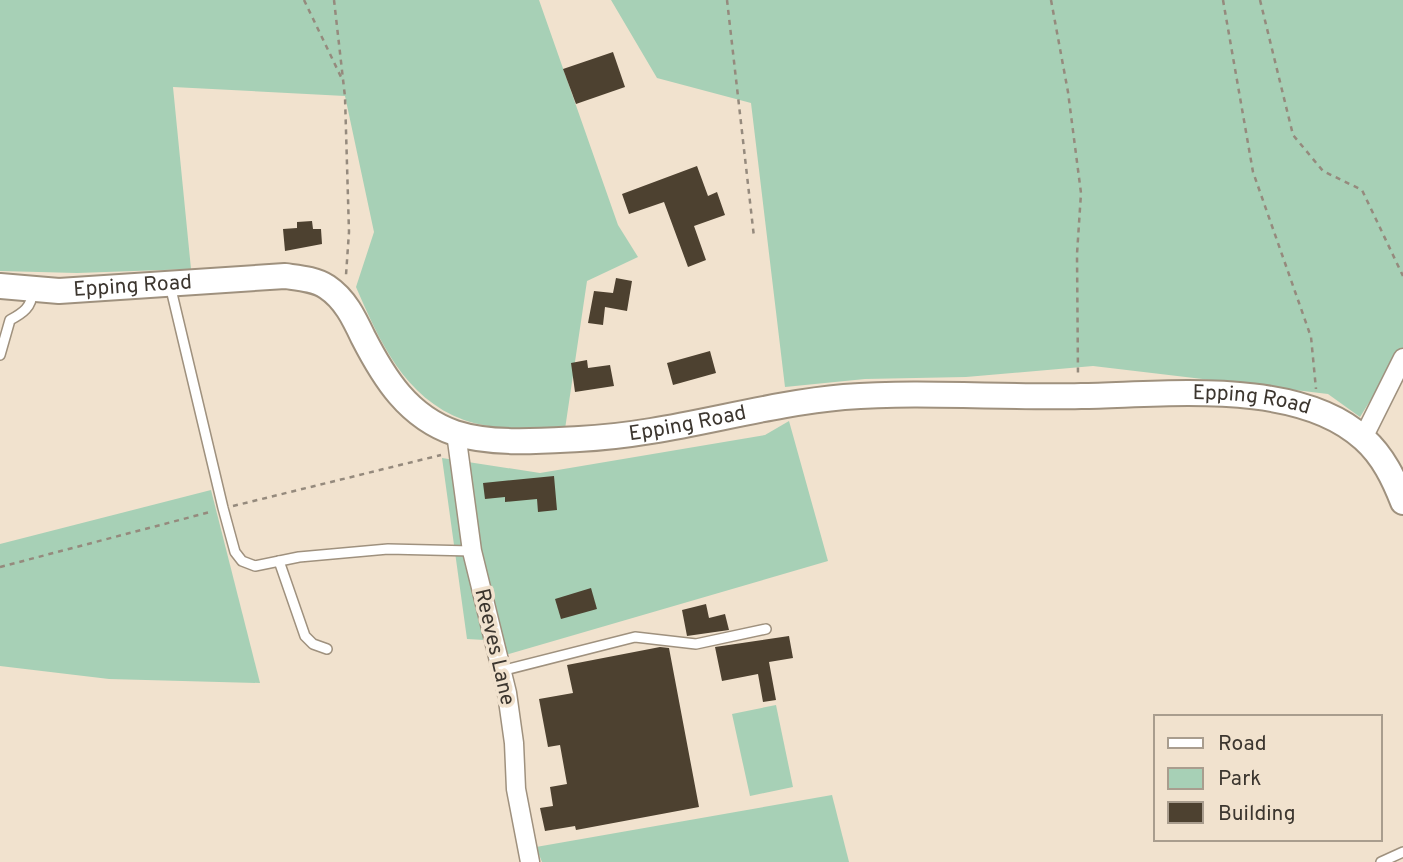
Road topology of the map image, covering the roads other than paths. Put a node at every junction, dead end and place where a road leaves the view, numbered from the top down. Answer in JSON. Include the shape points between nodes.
{"nodes":[{"id":1,"x":169,"y":284,"type":"junction"},
{"id":2,"x":0,"y":286,"type":"edge"},
{"id":3,"x":32,"y":290,"type":"junction"},
{"id":4,"x":0,"y":355,"type":"edge"},
{"id":5,"x":1403,"y":358,"type":"edge"},
{"id":6,"x":456,"y":433,"type":"junction"},
{"id":7,"x":1363,"y":438,"type":"junction"},
{"id":8,"x":1403,"y":502,"type":"edge"},
{"id":9,"x":472,"y":551,"type":"junction"},
{"id":10,"x":279,"y":561,"type":"junction"},
{"id":11,"x":766,"y":629,"type":"dead end"},
{"id":12,"x":327,"y":649,"type":"dead end"},
{"id":13,"x":501,"y":671,"type":"junction"},
{"id":14,"x":1403,"y":852,"type":"edge"},
{"id":15,"x":530,"y":862,"type":"edge"},
{"id":16,"x":1381,"y":862,"type":"edge"}],
"edges":[{"from":1,"to":3,"type":"main road","name":"Epping Road"},
{"from":1,"to":6,"type":"main road","name":"Epping Road","via":[[285,276],[326,286],[341,299],[392,388],[410,407]]},
{"from":1,"to":10,"type":"lane","via":[[236,551],[248,565]]},
{"from":2,"to":3,"type":"main road","name":"Epping Road"},
{"from":3,"to":4,"type":"lane","via":[[32,302],[10,320]]},
{"from":5,"to":7,"type":"street"},
{"from":6,"to":7,"type":"main road","name":"Epping Road","via":[[486,438],[581,439],[843,398],[942,392],[1262,397],[1337,420]]},
{"from":6,"to":9,"type":"street","name":"Reeves Lane"},
{"from":7,"to":8,"type":"main road","name":"Epping Road","via":[[1382,458]]},
{"from":9,"to":10,"type":"lane","via":[[388,549]]},
{"from":9,"to":13,"type":"street","name":"Reeves Lane"},
{"from":10,"to":12,"type":"lane","via":[[306,636]]},
{"from":11,"to":13,"type":"lane","via":[[696,644],[635,636]]},
{"from":13,"to":15,"type":"street","name":"Reeves Lane"},
{"from":14,"to":16,"type":"lane"}]}
